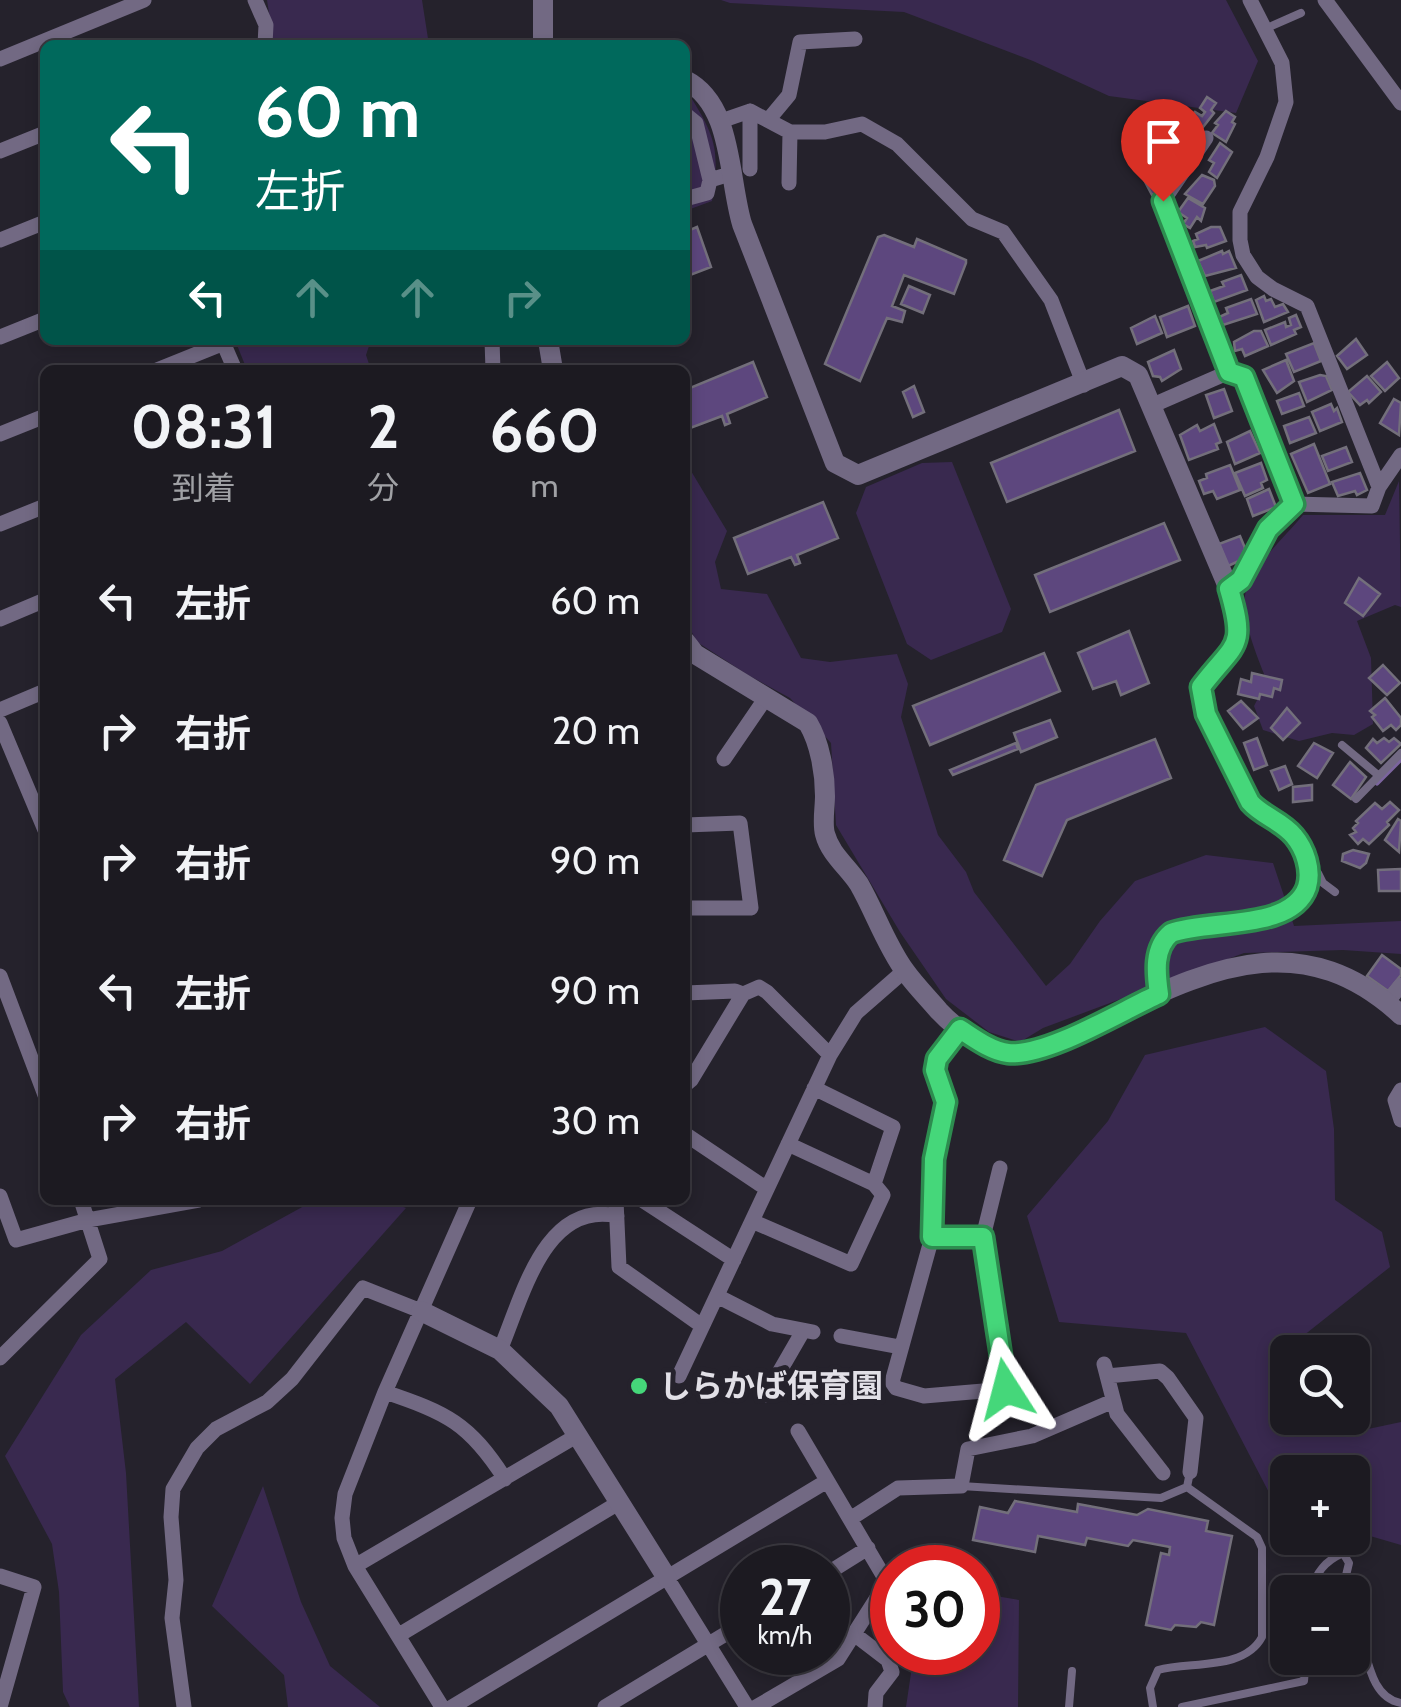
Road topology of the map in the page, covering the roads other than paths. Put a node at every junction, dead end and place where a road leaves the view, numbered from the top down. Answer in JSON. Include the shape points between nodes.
{"nodes":[{"id":1,"x":144,"y":0,"type":"edge"},
{"id":2,"x":255,"y":0,"type":"edge"},
{"id":3,"x":543,"y":0,"type":"edge"},
{"id":4,"x":1250,"y":0,"type":"edge"},
{"id":5,"x":1324,"y":0,"type":"edge"},
{"id":6,"x":1300,"y":13,"type":"dead end"},
{"id":7,"x":1267,"y":28,"type":"junction"},
{"id":8,"x":855,"y":39,"type":"dead end"},
{"id":9,"x":46,"y":40,"type":"edge"},
{"id":10,"x":264,"y":40,"type":"edge"},
{"id":11,"x":543,"y":40,"type":"edge"},
{"id":12,"x":40,"y":43,"type":"edge"},
{"id":13,"x":0,"y":59,"type":"edge"},
{"id":14,"x":690,"y":83,"type":"edge"},
{"id":15,"x":1401,"y":103,"type":"edge"},
{"id":16,"x":750,"y":110,"type":"junction"},
{"id":17,"x":690,"y":118,"type":"edge"},
{"id":18,"x":769,"y":120,"type":"junction"},
{"id":19,"x":721,"y":121,"type":"junction"},
{"id":20,"x":790,"y":132,"type":"junction"},
{"id":21,"x":40,"y":135,"type":"edge"},
{"id":22,"x":1178,"y":138,"type":"dead end"},
{"id":23,"x":0,"y":152,"type":"edge"},
{"id":24,"x":730,"y":174,"type":"junction"},
{"id":25,"x":789,"y":182,"type":"dead end"},
{"id":26,"x":690,"y":198,"type":"edge"},
{"id":27,"x":40,"y":224,"type":"edge"},
{"id":28,"x":0,"y":240,"type":"edge"},
{"id":29,"x":40,"y":321,"type":"edge"},
{"id":30,"x":0,"y":337,"type":"edge"},
{"id":31,"x":216,"y":345,"type":"edge"},
{"id":32,"x":170,"y":365,"type":"edge"},
{"id":33,"x":1229,"y":372,"type":"junction"},
{"id":34,"x":1084,"y":384,"type":"junction"},
{"id":35,"x":1151,"y":406,"type":"junction"},
{"id":36,"x":40,"y":418,"type":"edge"},
{"id":37,"x":0,"y":434,"type":"edge"},
{"id":38,"x":1401,"y":455,"type":"edge"},
{"id":39,"x":1379,"y":487,"type":"junction"},
{"id":40,"x":1294,"y":504,"type":"junction"},
{"id":41,"x":40,"y":508,"type":"edge"},
{"id":42,"x":0,"y":524,"type":"edge"},
{"id":43,"x":1229,"y":589,"type":"junction"},
{"id":44,"x":40,"y":602,"type":"edge"},
{"id":45,"x":0,"y":619,"type":"edge"},
{"id":46,"x":690,"y":653,"type":"edge"},
{"id":47,"x":40,"y":693,"type":"edge"},
{"id":48,"x":765,"y":699,"type":"junction"},
{"id":49,"x":0,"y":710,"type":"edge"},
{"id":50,"x":0,"y":723,"type":"edge"},
{"id":51,"x":1342,"y":745,"type":"dead end"},
{"id":52,"x":1401,"y":753,"type":"edge"},
{"id":53,"x":724,"y":759,"type":"dead end"},
{"id":54,"x":1378,"y":775,"type":"junction"},
{"id":55,"x":40,"y":785,"type":"edge"},
{"id":56,"x":28,"y":790,"type":"junction"},
{"id":57,"x":1356,"y":799,"type":"dead end"},
{"id":58,"x":40,"y":818,"type":"edge"},
{"id":59,"x":690,"y":825,"type":"edge"},
{"id":60,"x":1309,"y":872,"type":"junction"},
{"id":61,"x":1335,"y":892,"type":"dead end"},
{"id":62,"x":690,"y":908,"type":"edge"},
{"id":63,"x":904,"y":971,"type":"junction"},
{"id":64,"x":0,"y":976,"type":"edge"},
{"id":65,"x":1401,"y":985,"type":"edge"},
{"id":66,"x":690,"y":993,"type":"edge"},
{"id":67,"x":742,"y":994,"type":"junction"},
{"id":68,"x":1159,"y":994,"type":"junction"},
{"id":69,"x":1394,"y":1009,"type":"edge"},
{"id":70,"x":960,"y":1029,"type":"junction"},
{"id":71,"x":830,"y":1054,"type":"junction"},
{"id":72,"x":40,"y":1062,"type":"edge"},
{"id":73,"x":690,"y":1081,"type":"edge"},
{"id":74,"x":814,"y":1088,"type":"junction"},
{"id":75,"x":1401,"y":1090,"type":"edge"},
{"id":76,"x":1401,"y":1120,"type":"edge"},
{"id":77,"x":690,"y":1137,"type":"edge"},
{"id":78,"x":788,"y":1144,"type":"junction"},
{"id":79,"x":1000,"y":1168,"type":"dead end"},
{"id":80,"x":874,"y":1184,"type":"junction"},
{"id":81,"x":767,"y":1188,"type":"junction"},
{"id":82,"x":0,"y":1196,"type":"edge"},
{"id":83,"x":83,"y":1205,"type":"edge"},
{"id":84,"x":171,"y":1205,"type":"edge"},
{"id":85,"x":468,"y":1205,"type":"edge"},
{"id":86,"x":650,"y":1205,"type":"edge"},
{"id":87,"x":617,"y":1208,"type":"edge"},
{"id":88,"x":88,"y":1220,"type":"junction"},
{"id":89,"x":752,"y":1221,"type":"junction"},
{"id":90,"x":932,"y":1237,"type":"junction"},
{"id":91,"x":983,"y":1237,"type":"junction"},
{"id":92,"x":16,"y":1240,"type":"junction"},
{"id":93,"x":0,"y":1246,"type":"edge"},
{"id":94,"x":734,"y":1260,"type":"junction"},
{"id":95,"x":716,"y":1296,"type":"junction"},
{"id":96,"x":421,"y":1311,"type":"junction"},
{"id":97,"x":702,"y":1326,"type":"junction"},
{"id":98,"x":841,"y":1336,"type":"dead end"},
{"id":99,"x":900,"y":1347,"type":"junction"},
{"id":100,"x":500,"y":1350,"type":"junction"},
{"id":101,"x":0,"y":1358,"type":"edge"},
{"id":102,"x":679,"y":1376,"type":"dead end"},
{"id":103,"x":385,"y":1392,"type":"junction"},
{"id":104,"x":766,"y":1395,"type":"dead end"},
{"id":105,"x":1113,"y":1402,"type":"junction"},
{"id":106,"x":798,"y":1431,"type":"dead end"},
{"id":107,"x":578,"y":1435,"type":"junction"},
{"id":108,"x":1163,"y":1473,"type":"dead end"},
{"id":109,"x":505,"y":1478,"type":"junction"},
{"id":110,"x":1189,"y":1480,"type":"junction"},
{"id":111,"x":828,"y":1481,"type":"junction"},
{"id":112,"x":961,"y":1486,"type":"junction"},
{"id":113,"x":620,"y":1502,"type":"junction"},
{"id":114,"x":850,"y":1519,"type":"junction"},
{"id":115,"x":868,"y":1548,"type":"junction"},
{"id":116,"x":850,"y":1559,"type":"edge"},
{"id":117,"x":356,"y":1566,"type":"junction"},
{"id":118,"x":1318,"y":1575,"type":"edge"},
{"id":119,"x":1347,"y":1575,"type":"edge"},
{"id":120,"x":0,"y":1576,"type":"edge"},
{"id":121,"x":667,"y":1578,"type":"junction"},
{"id":122,"x":854,"y":1634,"type":"junction"},
{"id":123,"x":398,"y":1635,"type":"junction"},
{"id":124,"x":720,"y":1637,"type":"edge"},
{"id":125,"x":708,"y":1644,"type":"junction"},
{"id":126,"x":1370,"y":1669,"type":"edge"},
{"id":127,"x":1072,"y":1670,"type":"dead end"},
{"id":128,"x":1305,"y":1675,"type":"edge"},
{"id":129,"x":1401,"y":1703,"type":"edge"},
{"id":130,"x":0,"y":1707,"type":"edge"},
{"id":131,"x":184,"y":1707,"type":"edge"},
{"id":132,"x":442,"y":1707,"type":"edge"},
{"id":133,"x":452,"y":1707,"type":"edge"},
{"id":134,"x":605,"y":1707,"type":"edge"},
{"id":135,"x":747,"y":1707,"type":"edge"},
{"id":136,"x":756,"y":1707,"type":"edge"},
{"id":137,"x":875,"y":1707,"type":"edge"},
{"id":138,"x":1069,"y":1707,"type":"edge"},
{"id":139,"x":1153,"y":1707,"type":"edge"},
{"id":140,"x":1182,"y":1707,"type":"edge"}],
"edges":[{"from":1,"to":9,"type":"street"},
{"from":2,"to":10,"type":"street","via":[[266,25]]},
{"from":3,"to":11,"type":"street"},
{"from":4,"to":7,"type":"street"},
{"from":5,"to":15,"type":"street"},
{"from":6,"to":7,"type":"lane"},
{"from":7,"to":39,"type":"street","via":[[1282,63],[1286,102],[1240,212],[1243,255],[1273,290],[1307,306]]},
{"from":8,"to":18,"type":"street","via":[[800,42],[789,96]]},
{"from":12,"to":13,"type":"street"},
{"from":14,"to":19,"type":"street","via":[[708,94]]},
{"from":16,"to":18,"type":"street"},
{"from":16,"to":19,"type":"street"},
{"from":16,"to":24,"type":"street"},
{"from":17,"to":24,"type":"street"},
{"from":18,"to":20,"type":"street"},
{"from":19,"to":24,"type":"street"},
{"from":20,"to":25,"type":"street"},
{"from":20,"to":34,"type":"street","via":[[862,124],[897,144],[972,219],[1003,232],[1051,300]]},
{"from":21,"to":23,"type":"street"},
{"from":22,"to":33,"type":"street","via":[[1202,144],[1163,201]]},
{"from":24,"to":26,"type":"street"},
{"from":24,"to":34,"type":"street","via":[[742,224],[835,463],[858,475]]},
{"from":27,"to":28,"type":"street"},
{"from":29,"to":30,"type":"street"},
{"from":31,"to":32,"type":"street"},
{"from":33,"to":35,"type":"street"},
{"from":33,"to":40,"type":"street","via":[[1244,377]]},
{"from":34,"to":35,"type":"street","via":[[1122,366],[1138,375]]},
{"from":35,"to":43,"type":"street"},
{"from":36,"to":37,"type":"street"},
{"from":38,"to":39,"type":"street"},
{"from":39,"to":40,"type":"street","via":[[1372,506]]},
{"from":40,"to":43,"type":"street","via":[[1268,529],[1241,580]]},
{"from":41,"to":42,"type":"street"},
{"from":43,"to":60,"type":"street","via":[[1237,644],[1201,687],[1206,714],[1250,802],[1289,830]]},
{"from":44,"to":45,"type":"street"},
{"from":46,"to":48,"type":"street"},
{"from":47,"to":49,"type":"street"},
{"from":48,"to":53,"type":"street"},
{"from":48,"to":63,"type":"street","via":[[798,716],[816,736],[825,833]]},
{"from":50,"to":56,"type":"street"},
{"from":51,"to":54,"type":"lane"},
{"from":52,"to":54,"type":"lane"},
{"from":54,"to":57,"type":"lane"},
{"from":55,"to":56,"type":"street"},
{"from":56,"to":58,"type":"street"},
{"from":59,"to":62,"type":"street","via":[[740,823],[751,908]]},
{"from":60,"to":61,"type":"lane"},
{"from":60,"to":68,"type":"street","via":[[1303,898],[1282,914],[1171,933],[1158,957]]},
{"from":63,"to":70,"type":"street"},
{"from":63,"to":71,"type":"street","via":[[856,1013]]},
{"from":64,"to":72,"type":"street"},
{"from":65,"to":69,"type":"street"},
{"from":66,"to":67,"type":"street"},
{"from":67,"to":71,"type":"street","via":[[759,987],[767,992]]},
{"from":67,"to":73,"type":"street"},
{"from":68,"to":69,"type":"street","via":[[1272,962],[1327,968]]},
{"from":68,"to":70,"type":"street","via":[[1032,1052],[1006,1053]]},
{"from":70,"to":90,"type":"street","via":[[935,1070],[946,1102],[934,1159]]},
{"from":71,"to":74,"type":"street"},
{"from":74,"to":78,"type":"street"},
{"from":74,"to":80,"type":"street","via":[[893,1128]]},
{"from":75,"to":76,"type":"street","via":[[1395,1100]]},
{"from":77,"to":81,"type":"street"},
{"from":78,"to":80,"type":"street"},
{"from":78,"to":81,"type":"street"},
{"from":79,"to":91,"type":"street"},
{"from":80,"to":89,"type":"street","via":[[884,1195],[851,1264]]},
{"from":81,"to":89,"type":"street"},
{"from":82,"to":92,"type":"street"},
{"from":83,"to":88,"type":"street"},
{"from":84,"to":88,"type":"street"},
{"from":85,"to":96,"type":"street"},
{"from":86,"to":94,"type":"street"},
{"from":87,"to":97,"type":"street","via":[[619,1267]]},
{"from":87,"to":100,"type":"street","via":[[574,1220],[543,1250]]},
{"from":88,"to":92,"type":"street"},
{"from":88,"to":101,"type":"street","via":[[100,1260]]},
{"from":89,"to":94,"type":"street"},
{"from":90,"to":91,"type":"street"},
{"from":90,"to":99,"type":"street"},
{"from":91,"to":99,"type":"street","via":[[1006,1389],[924,1396],[896,1388]]},
{"from":92,"to":93,"type":"street"},
{"from":94,"to":95,"type":"street"},
{"from":95,"to":97,"type":"street"},
{"from":95,"to":104,"type":"street","via":[[772,1324],[808,1331]]},
{"from":96,"to":100,"type":"street"},
{"from":96,"to":103,"type":"street"},
{"from":96,"to":131,"type":"street","via":[[363,1288],[292,1379],[267,1402],[216,1429],[183,1471],[173,1489],[171,1516],[172,1618]]},
{"from":97,"to":102,"type":"street"},
{"from":98,"to":99,"type":"street"},
{"from":100,"to":107,"type":"street","via":[[559,1406]]},
{"from":103,"to":109,"type":"street","via":[[462,1425]]},
{"from":103,"to":117,"type":"street","via":[[345,1494],[344,1538]]},
{"from":105,"to":108,"type":"street"},
{"from":105,"to":110,"type":"street","via":[[1106,1370],[1160,1371],[1168,1378],[1196,1418]]},
{"from":105,"to":112,"type":"street","via":[[1032,1436],[968,1450]]},
{"from":106,"to":111,"type":"street"},
{"from":107,"to":109,"type":"street"},
{"from":107,"to":113,"type":"street"},
{"from":109,"to":117,"type":"street"},
{"from":110,"to":112,"type":"lane","via":[[1161,1498]]},
{"from":110,"to":139,"type":"lane","via":[[1257,1537],[1262,1637],[1238,1658],[1158,1670],[1150,1688]]},
{"from":111,"to":114,"type":"street"},
{"from":111,"to":121,"type":"street"},
{"from":112,"to":114,"type":"street","via":[[898,1488]]},
{"from":113,"to":121,"type":"street"},
{"from":113,"to":123,"type":"street"},
{"from":114,"to":115,"type":"street"},
{"from":115,"to":116,"type":"street"},
{"from":115,"to":122,"type":"street","via":[[888,1582]]},
{"from":117,"to":123,"type":"street"},
{"from":118,"to":119,"type":"lane","via":[[1327,1560],[1343,1553],[1350,1563]]},
{"from":120,"to":130,"type":"street","via":[[34,1588]]},
{"from":121,"to":125,"type":"street"},
{"from":121,"to":133,"type":"street"},
{"from":122,"to":136,"type":"street","via":[[838,1659]]},
{"from":122,"to":137,"type":"street","via":[[888,1660],[892,1672],[876,1693]]},
{"from":123,"to":132,"type":"street"},
{"from":124,"to":125,"type":"street"},
{"from":125,"to":134,"type":"street"},
{"from":125,"to":135,"type":"street"},
{"from":126,"to":129,"type":"lane","via":[[1386,1698]]},
{"from":127,"to":138,"type":"lane"},
{"from":128,"to":140,"type":"lane","via":[[1304,1682]]}]}
